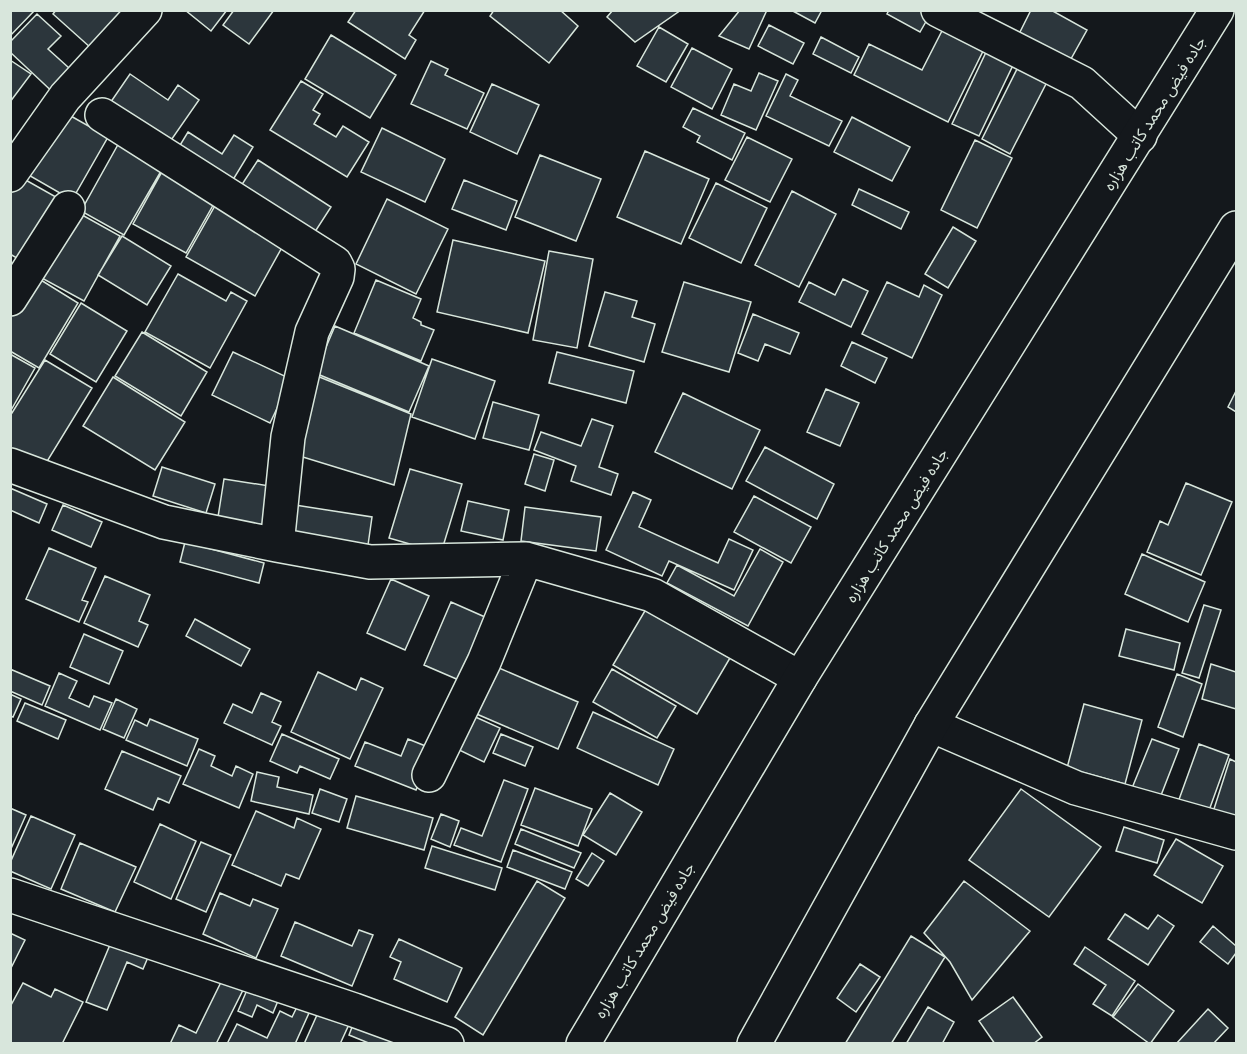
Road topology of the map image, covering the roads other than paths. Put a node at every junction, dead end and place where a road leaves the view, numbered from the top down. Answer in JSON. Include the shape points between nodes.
{"nodes":[{"id":1,"x":145,"y":10,"type":"edge"},
{"id":2,"x":938,"y":10,"type":"edge"},
{"id":3,"x":1217,"y":10,"type":"edge"},
{"id":4,"x":102,"y":115,"type":"dead end"},
{"id":5,"x":1140,"y":136,"type":"junction"},
{"id":6,"x":10,"y":175,"type":"edge"},
{"id":7,"x":68,"y":207,"type":"dead end"},
{"id":8,"x":1236,"y":228,"type":"edge"},
{"id":9,"x":10,"y":299,"type":"edge"},
{"id":10,"x":10,"y":465,"type":"edge"},
{"id":11,"x":277,"y":545,"type":"junction"},
{"id":12,"x":526,"y":559,"type":"junction"},
{"id":13,"x":800,"y":678,"type":"junction"},
{"id":14,"x":931,"y":725,"type":"junction"},
{"id":15,"x":429,"y":775,"type":"dead end"},
{"id":16,"x":1236,"y":833,"type":"edge"},
{"id":17,"x":10,"y":895,"type":"edge"},
{"id":18,"x":447,"y":1044,"type":"edge"},
{"id":19,"x":583,"y":1044,"type":"edge"},
{"id":20,"x":754,"y":1044,"type":"edge"}],
"edges":[{"from":1,"to":6,"type":"street","via":[[65,97]]},
{"from":2,"to":5,"type":"street","via":[[1082,83]]},
{"from":3,"to":5,"type":"street","name":"جاده فیض محمد کاتب هزاره"},
{"from":4,"to":11,"type":"street","via":[[338,269],[312,332],[288,437]]},
{"from":5,"to":13,"type":"street","name":"جاده فیض محمد کاتب هزاره"},
{"from":7,"to":9,"type":"street"},
{"from":8,"to":14,"type":"street"},
{"from":10,"to":11,"type":"street","via":[[164,522]]},
{"from":11,"to":12,"type":"street","via":[[370,562]]},
{"from":12,"to":13,"type":"street","via":[[652,595]]},
{"from":12,"to":15,"type":"street","via":[[484,662]]},
{"from":13,"to":19,"type":"street","name":"جاده فیض محمد کاتب هزاره"},
{"from":14,"to":16,"type":"street","via":[[1076,788]]},
{"from":14,"to":20,"type":"street"},
{"from":17,"to":18,"type":"street"}]}
